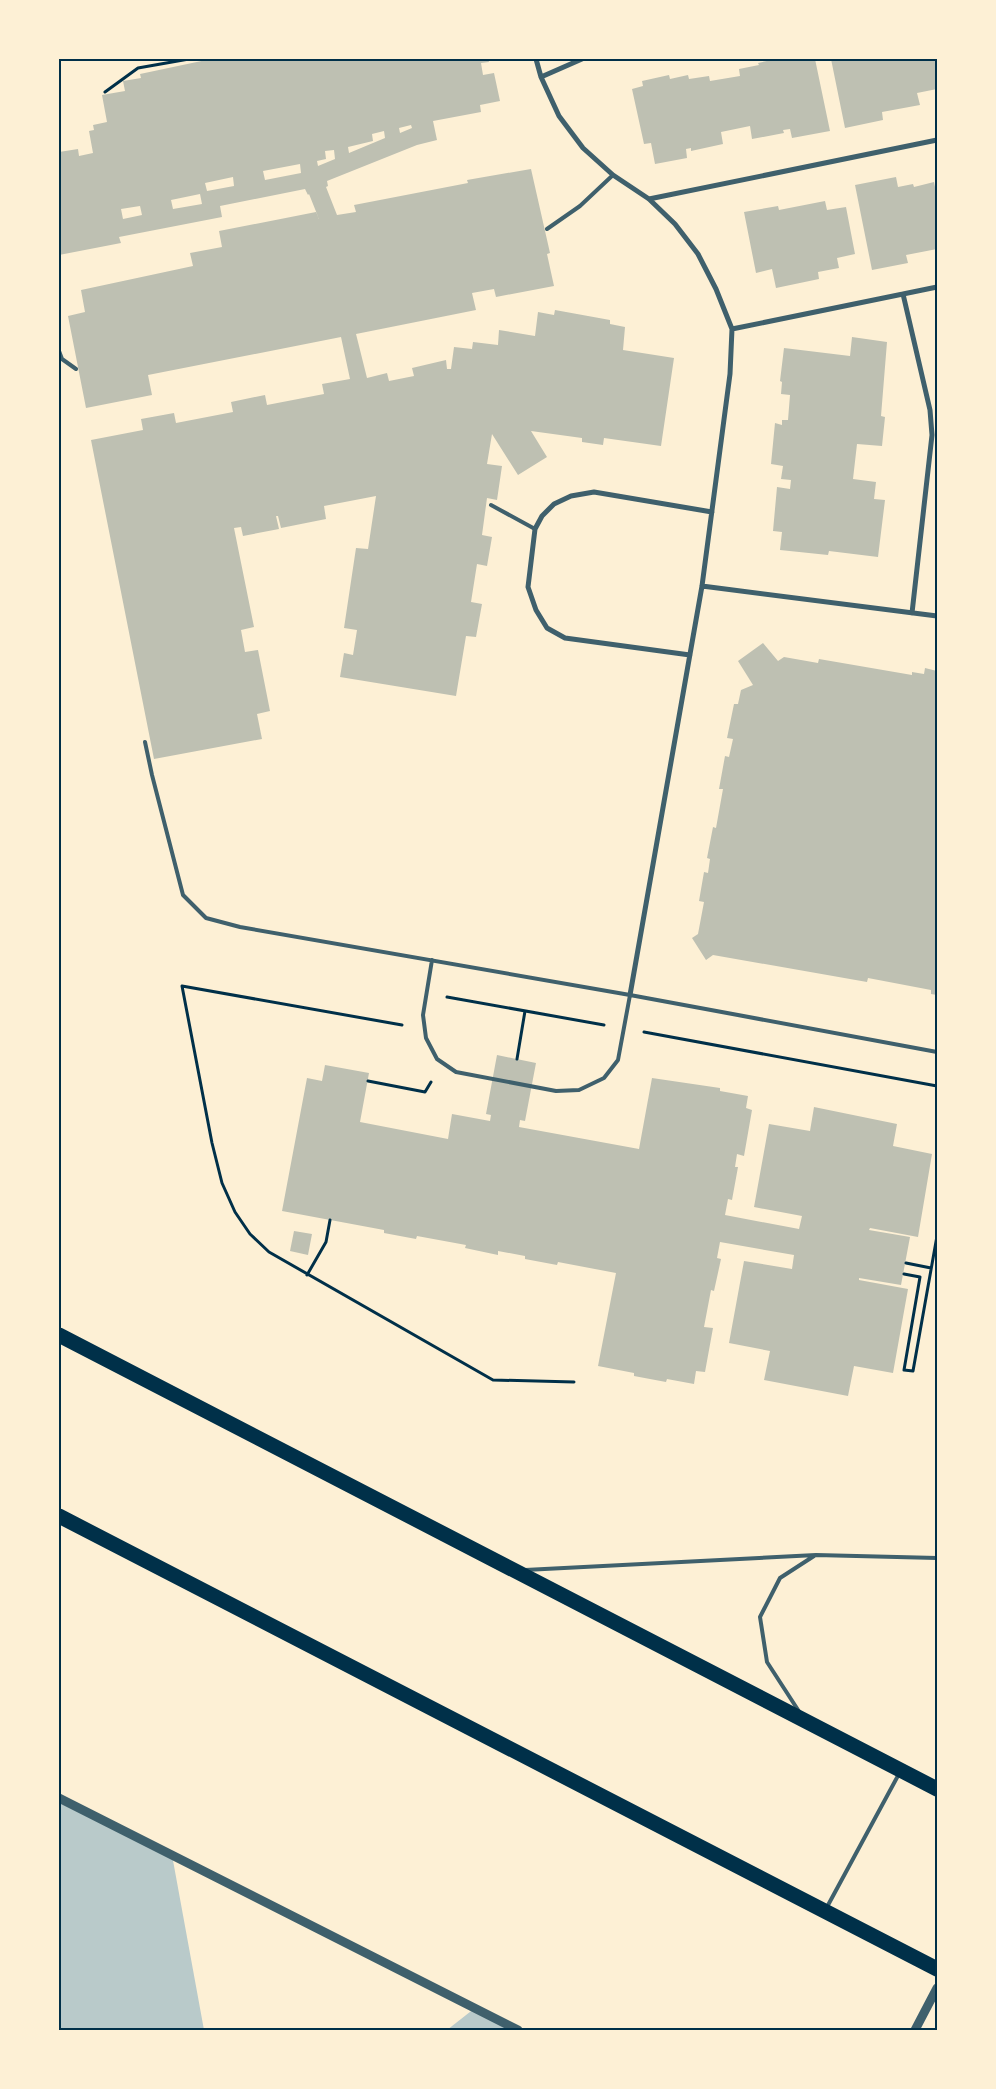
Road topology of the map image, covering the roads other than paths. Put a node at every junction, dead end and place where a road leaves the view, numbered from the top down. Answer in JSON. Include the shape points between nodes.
{"nodes":[{"id":1,"x":536,"y":59,"type":"edge"},
{"id":2,"x":582,"y":59,"type":"edge"},
{"id":3,"x":541,"y":77,"type":"junction"},
{"id":4,"x":937,"y":140,"type":"edge"},
{"id":5,"x":613,"y":174,"type":"junction"},
{"id":6,"x":649,"y":200,"type":"junction"},
{"id":7,"x":547,"y":228,"type":"dead end"},
{"id":8,"x":937,"y":287,"type":"edge"},
{"id":9,"x":903,"y":294,"type":"junction"},
{"id":10,"x":732,"y":329,"type":"junction"},
{"id":11,"x":59,"y":351,"type":"edge"},
{"id":12,"x":76,"y":368,"type":"dead end"},
{"id":13,"x":491,"y":505,"type":"dead end"},
{"id":14,"x":712,"y":512,"type":"junction"},
{"id":15,"x":535,"y":529,"type":"junction"},
{"id":16,"x":702,"y":586,"type":"junction"},
{"id":17,"x":912,"y":613,"type":"junction"},
{"id":18,"x":937,"y":616,"type":"edge"},
{"id":19,"x":690,"y":655,"type":"junction"},
{"id":20,"x":146,"y":742,"type":"dead end"},
{"id":21,"x":432,"y":960,"type":"junction"},
{"id":22,"x":630,"y":995,"type":"junction"},
{"id":23,"x":937,"y":1052,"type":"edge"},
{"id":24,"x":59,"y":1335,"type":"edge"},
{"id":25,"x":59,"y":1516,"type":"edge"},
{"id":26,"x":816,"y":1555,"type":"junction"},
{"id":27,"x":937,"y":1558,"type":"edge"},
{"id":28,"x":513,"y":1570,"type":"junction"},
{"id":29,"x":806,"y":1721,"type":"junction"},
{"id":30,"x":901,"y":1771,"type":"junction"},
{"id":31,"x":937,"y":1790,"type":"edge"},
{"id":32,"x":59,"y":1798,"type":"edge"},
{"id":33,"x":825,"y":1911,"type":"junction"},
{"id":34,"x":937,"y":1969,"type":"edge"},
{"id":35,"x":937,"y":1988,"type":"edge"},
{"id":36,"x":518,"y":2030,"type":"edge"},
{"id":37,"x":915,"y":2030,"type":"edge"}],
"edges":[{"from":1,"to":3,"type":"street"},
{"from":2,"to":3,"type":"street"},
{"from":3,"to":5,"type":"street","via":[[559,116],[583,148]]},
{"from":4,"to":6,"type":"street"},
{"from":5,"to":6,"type":"street"},
{"from":5,"to":7,"type":"lane","via":[[580,206]]},
{"from":6,"to":10,"type":"street","via":[[675,224],[698,254]]},
{"from":8,"to":9,"type":"street"},
{"from":9,"to":10,"type":"street"},
{"from":9,"to":17,"type":"street","via":[[930,410],[932,435]]},
{"from":10,"to":14,"type":"street","via":[[730,374]]},
{"from":11,"to":12,"type":"lane","via":[[62,359]]},
{"from":13,"to":15,"type":"lane"},
{"from":14,"to":15,"type":"street","via":[[594,492],[571,496],[554,504]]},
{"from":14,"to":16,"type":"street"},
{"from":15,"to":19,"type":"street","via":[[528,587],[547,628],[565,638]]},
{"from":16,"to":17,"type":"street"},
{"from":16,"to":19,"type":"street"},
{"from":17,"to":18,"type":"street"},
{"from":19,"to":22,"type":"street"},
{"from":20,"to":21,"type":"lane","via":[[183,895],[206,918],[240,927]]},
{"from":21,"to":22,"type":"lane"},
{"from":21,"to":22,"type":"lane","via":[[423,1015],[426,1038],[437,1059],[456,1072],[547,1089],[579,1090],[604,1078],[618,1060]]},
{"from":22,"to":23,"type":"lane"},
{"from":24,"to":28,"type":"highway"},
{"from":25,"to":33,"type":"highway"},
{"from":26,"to":27,"type":"lane"},
{"from":26,"to":28,"type":"lane"},
{"from":26,"to":29,"type":"lane","via":[[780,1578],[760,1617],[767,1662]]},
{"from":28,"to":29,"type":"highway"},
{"from":29,"to":30,"type":"highway"},
{"from":30,"to":31,"type":"highway"},
{"from":30,"to":33,"type":"lane"},
{"from":32,"to":36,"type":"street"},
{"from":33,"to":34,"type":"highway"},
{"from":35,"to":37,"type":"street"}]}
